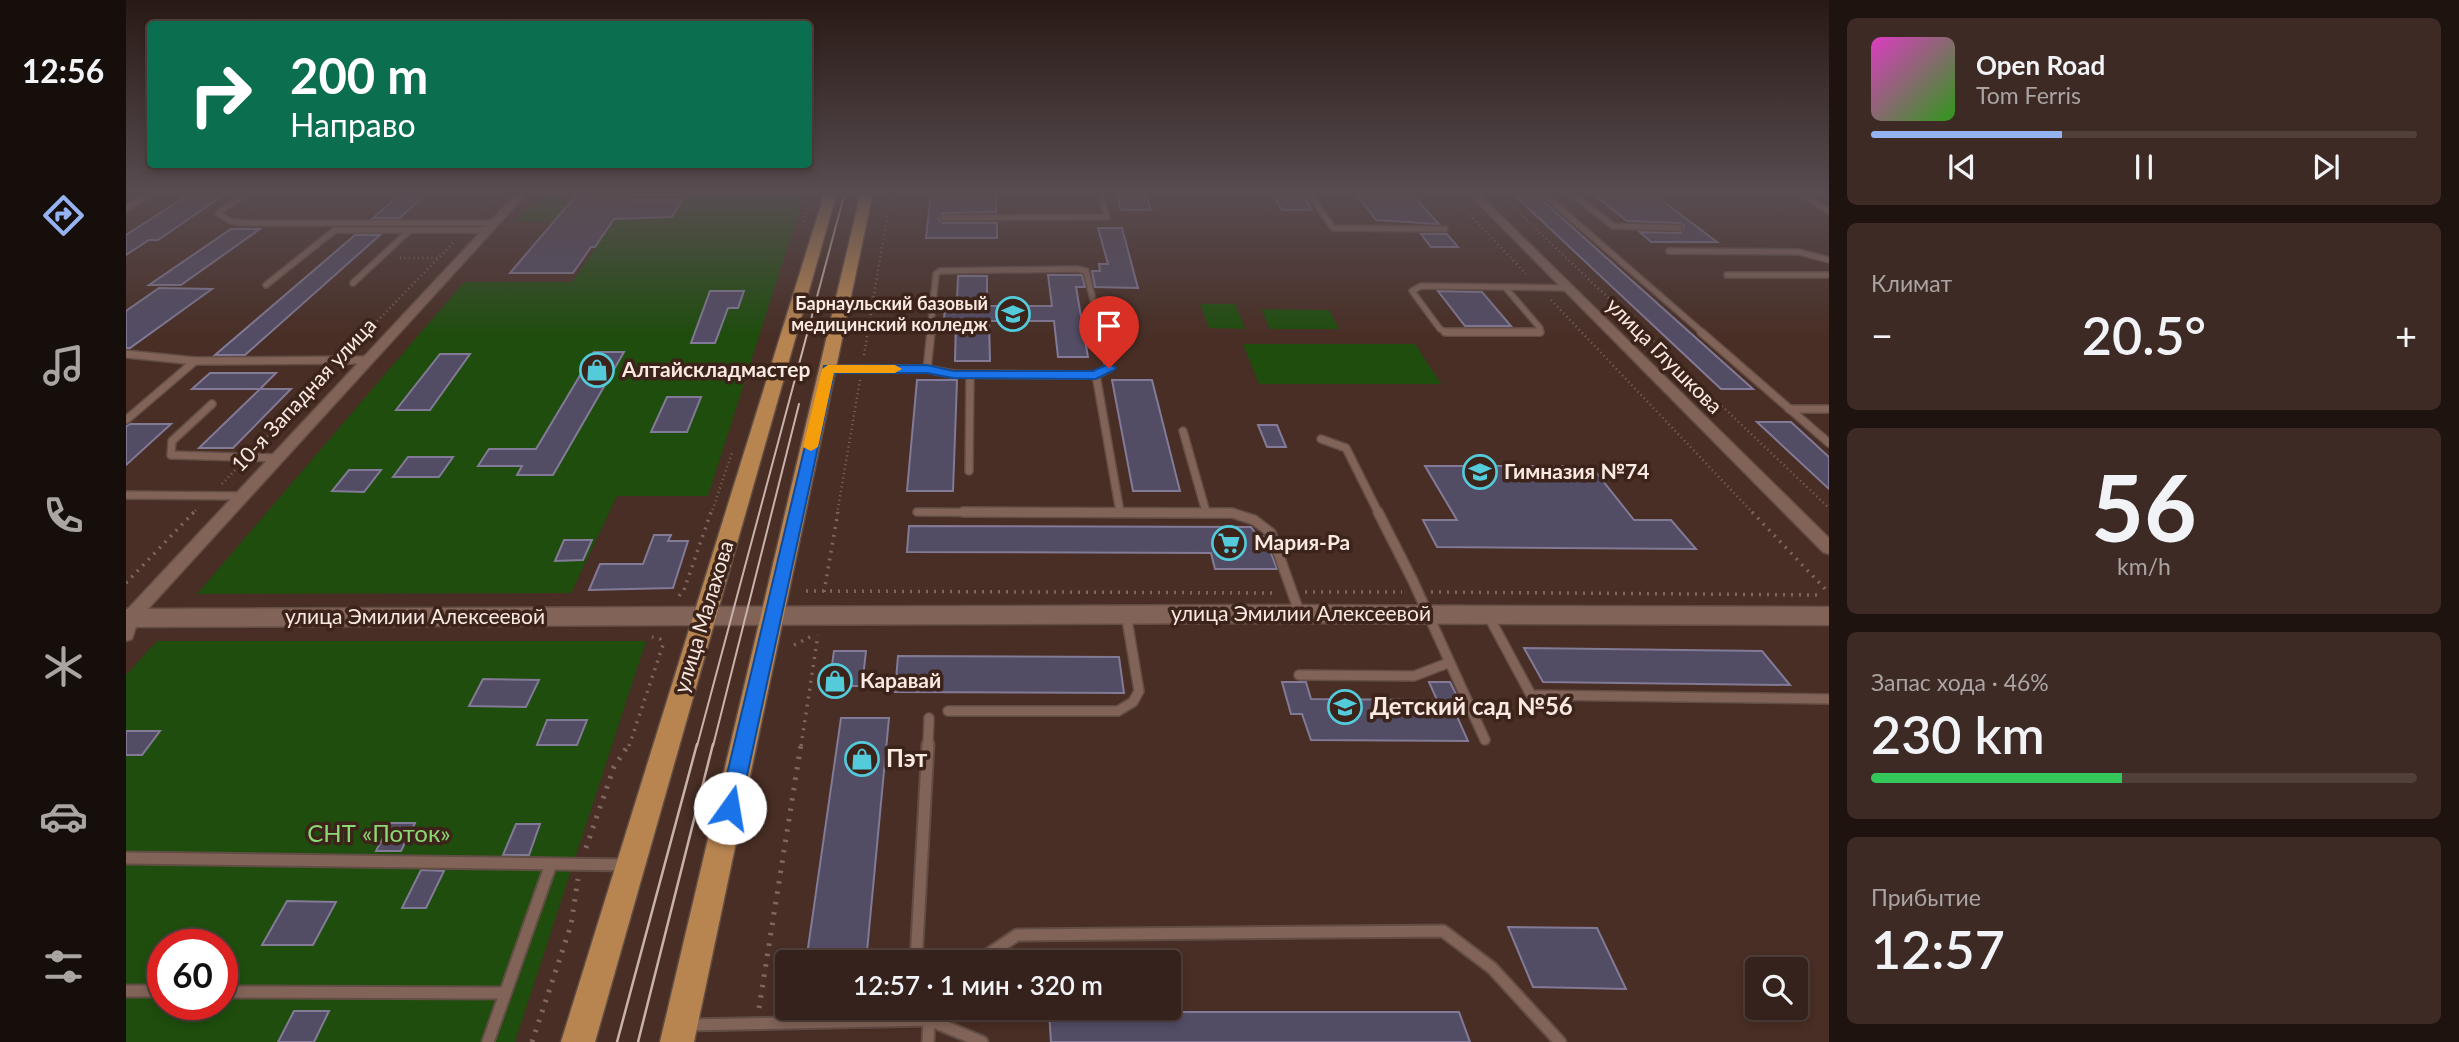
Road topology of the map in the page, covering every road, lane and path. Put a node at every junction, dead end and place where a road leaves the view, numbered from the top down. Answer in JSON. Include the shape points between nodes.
{"nodes":[{"id":1,"x":322,"y":241,"type":"edge"},
{"id":2,"x":399,"y":241,"type":"edge"},
{"id":3,"x":455,"y":241,"type":"edge"},
{"id":4,"x":478,"y":241,"type":"edge"},
{"id":5,"x":817,"y":241,"type":"edge"},
{"id":6,"x":856,"y":241,"type":"edge"},
{"id":7,"x":883,"y":241,"type":"edge"},
{"id":8,"x":1494,"y":241,"type":"edge"},
{"id":9,"x":1521,"y":241,"type":"edge"},
{"id":10,"x":1548,"y":241,"type":"edge"},
{"id":11,"x":1597,"y":241,"type":"edge"},
{"id":12,"x":1669,"y":251,"type":"dead end"},
{"id":13,"x":380,"y":258,"type":"junction"},
{"id":14,"x":438,"y":258,"type":"junction"},
{"id":15,"x":1829,"y":260,"type":"edge"},
{"id":16,"x":1727,"y":275,"type":"dead end"},
{"id":17,"x":1829,"y":275,"type":"edge"},
{"id":18,"x":353,"y":283,"type":"dead end"},
{"id":19,"x":267,"y":285,"type":"dead end"},
{"id":20,"x":1505,"y":287,"type":"junction"},
{"id":21,"x":1539,"y":288,"type":"junction"},
{"id":22,"x":1569,"y":288,"type":"junction"},
{"id":23,"x":872,"y":306,"type":"junction"},
{"id":24,"x":933,"y":307,"type":"junction"},
{"id":25,"x":126,"y":354,"type":"edge"},
{"id":26,"x":340,"y":360,"type":"junction"},
{"id":27,"x":368,"y":360,"type":"junction"},
{"id":28,"x":195,"y":361,"type":"junction"},
{"id":29,"x":828,"y":369,"type":"junction"},
{"id":30,"x":861,"y":369,"type":"junction"},
{"id":31,"x":927,"y":369,"type":"junction"},
{"id":32,"x":970,"y":375,"type":"junction"},
{"id":33,"x":1096,"y":375,"type":"junction"},
{"id":34,"x":212,"y":404,"type":"dead end"},
{"id":35,"x":1790,"y":409,"type":"junction"},
{"id":36,"x":1829,"y":409,"type":"edge"},
{"id":37,"x":126,"y":420,"type":"edge"},
{"id":38,"x":1183,"y":431,"type":"dead end"},
{"id":39,"x":1321,"y":439,"type":"dead end"},
{"id":40,"x":1829,"y":443,"type":"edge"},
{"id":41,"x":247,"y":458,"type":"junction"},
{"id":42,"x":278,"y":458,"type":"junction"},
{"id":43,"x":970,"y":471,"type":"dead end"},
{"id":44,"x":126,"y":495,"type":"edge"},
{"id":45,"x":243,"y":495,"type":"junction"},
{"id":46,"x":210,"y":496,"type":"junction"},
{"id":47,"x":1829,"y":508,"type":"edge"},
{"id":48,"x":917,"y":512,"type":"dead end"},
{"id":49,"x":1120,"y":512,"type":"junction"},
{"id":50,"x":1206,"y":512,"type":"junction"},
{"id":51,"x":1829,"y":548,"type":"edge"},
{"id":52,"x":126,"y":583,"type":"edge"},
{"id":53,"x":806,"y":591,"type":"dead end"},
{"id":54,"x":824,"y":592,"type":"junction"},
{"id":55,"x":1418,"y":592,"type":"junction"},
{"id":56,"x":1829,"y":594,"type":"edge"},
{"id":57,"x":1296,"y":603,"type":"junction"},
{"id":58,"x":1126,"y":614,"type":"junction"},
{"id":59,"x":705,"y":615,"type":"junction"},
{"id":60,"x":773,"y":615,"type":"junction"},
{"id":61,"x":1429,"y":615,"type":"junction"},
{"id":62,"x":1488,"y":615,"type":"junction"},
{"id":63,"x":1829,"y":616,"type":"edge"},
{"id":64,"x":127,"y":623,"type":"edge"},
{"id":65,"x":818,"y":633,"type":"dead end"},
{"id":66,"x":648,"y":636,"type":"dead end"},
{"id":67,"x":1448,"y":663,"type":"junction"},
{"id":68,"x":1299,"y":675,"type":"dead end"},
{"id":69,"x":1829,"y":698,"type":"edge"},
{"id":70,"x":948,"y":711,"type":"dead end"},
{"id":71,"x":929,"y":718,"type":"dead end"},
{"id":72,"x":1485,"y":740,"type":"dead end"},
{"id":73,"x":126,"y":858,"type":"edge"},
{"id":74,"x":551,"y":864,"type":"junction"},
{"id":75,"x":581,"y":864,"type":"junction"},
{"id":76,"x":631,"y":865,"type":"junction"},
{"id":77,"x":917,"y":950,"type":"edge"},
{"id":78,"x":995,"y":950,"type":"edge"},
{"id":79,"x":126,"y":991,"type":"edge"},
{"id":80,"x":147,"y":991,"type":"edge"},
{"id":81,"x":238,"y":992,"type":"edge"},
{"id":82,"x":505,"y":993,"type":"junction"},
{"id":83,"x":842,"y":1020,"type":"edge"},
{"id":84,"x":927,"y":1020,"type":"edge"},
{"id":85,"x":939,"y":1020,"type":"edge"},
{"id":86,"x":757,"y":1026,"type":"junction"},
{"id":87,"x":679,"y":1034,"type":"edge"},
{"id":88,"x":488,"y":1042,"type":"edge"},
{"id":89,"x":532,"y":1042,"type":"edge"},
{"id":90,"x":578,"y":1042,"type":"edge"},
{"id":91,"x":929,"y":1042,"type":"edge"},
{"id":92,"x":982,"y":1042,"type":"edge"},
{"id":93,"x":1560,"y":1042,"type":"edge"}],
"edges":[{"from":1,"to":19,"type":"lane"},
{"from":2,"to":13,"type":"lane"},
{"from":3,"to":14,"type":"path"},
{"from":4,"to":27,"type":"street","name":"10-я Западная улица"},
{"from":5,"to":59,"type":"main road","name":"улица Малахова"},
{"from":6,"to":29,"type":"main road"},
{"from":7,"to":23,"type":"path"},
{"from":8,"to":21,"type":"path"},
{"from":9,"to":22,"type":"street","name":"улица Глушкова"},
{"from":10,"to":47,"type":"path"},
{"from":11,"to":35,"type":"lane"},
{"from":12,"to":15,"type":"lane","via":[[1798,252]]},
{"from":13,"to":14,"type":"path"},
{"from":13,"to":18,"type":"lane"},
{"from":14,"to":26,"type":"path"},
{"from":16,"to":17,"type":"lane"},
{"from":20,"to":20,"type":"lane","via":[[1421,286],[1412,291],[1448,333],[1540,333],[1541,328]]},
{"from":20,"to":21,"type":"lane"},
{"from":21,"to":22,"type":"lane"},
{"from":21,"to":56,"type":"path"},
{"from":22,"to":51,"type":"street","name":"улица Глушкова"},
{"from":23,"to":24,"type":"path"},
{"from":23,"to":30,"type":"path"},
{"from":24,"to":31,"type":"lane"},
{"from":24,"to":33,"type":"lane","via":[[936,274],[949,269],[1086,271],[1109,368]]},
{"from":25,"to":28,"type":"lane"},
{"from":26,"to":27,"type":"lane"},
{"from":26,"to":28,"type":"lane"},
{"from":26,"to":41,"type":"path"},
{"from":27,"to":42,"type":"street","name":"10-я Западная улица"},
{"from":28,"to":37,"type":"lane"},
{"from":29,"to":30,"type":"lane"},
{"from":29,"to":60,"type":"main road"},
{"from":30,"to":31,"type":"lane"},
{"from":30,"to":54,"type":"path"},
{"from":31,"to":32,"type":"lane"},
{"from":32,"to":33,"type":"lane"},
{"from":32,"to":43,"type":"lane"},
{"from":33,"to":49,"type":"lane"},
{"from":34,"to":41,"type":"lane","via":[[172,441],[171,455]]},
{"from":35,"to":36,"type":"lane"},
{"from":35,"to":40,"type":"lane"},
{"from":38,"to":50,"type":"lane"},
{"from":39,"to":55,"type":"lane","via":[[1346,448]]},
{"from":41,"to":42,"type":"lane"},
{"from":41,"to":46,"type":"path"},
{"from":42,"to":45,"type":"street","name":"10-я Западная улица"},
{"from":44,"to":46,"type":"lane"},
{"from":45,"to":46,"type":"lane"},
{"from":45,"to":64,"type":"street","name":"10-я Западная улица"},
{"from":46,"to":52,"type":"path"},
{"from":48,"to":49,"type":"lane"},
{"from":49,"to":50,"type":"lane"},
{"from":50,"to":57,"type":"lane","via":[[1254,520],[1271,533]]},
{"from":53,"to":54,"type":"path"},
{"from":54,"to":57,"type":"path"},
{"from":55,"to":56,"type":"path"},
{"from":55,"to":57,"type":"path"},
{"from":55,"to":61,"type":"lane"},
{"from":57,"to":58,"type":"street","name":"улица Эмилии Алексеевой"},
{"from":57,"to":61,"type":"street","name":"улица Эмилии Алексеевой"},
{"from":58,"to":60,"type":"street","name":"улица Эмилии Алексеевой"},
{"from":58,"to":70,"type":"lane","via":[[1139,691],[1133,702],[1118,711]]},
{"from":59,"to":60,"type":"street","name":"улица Эмилии Алексеевой"},
{"from":59,"to":64,"type":"street","name":"улица Эмилии Алексеевой"},
{"from":59,"to":76,"type":"main road","name":"улица Малахова"},
{"from":60,"to":87,"type":"main road"},
{"from":61,"to":62,"type":"street","name":"улица Эмилии Алексеевой"},
{"from":61,"to":67,"type":"lane"},
{"from":62,"to":63,"type":"street","name":"улица Эмилии Алексеевой"},
{"from":62,"to":69,"type":"lane","via":[[1531,695]]},
{"from":65,"to":86,"type":"path"},
{"from":66,"to":75,"type":"path","via":[[660,639],[663,645]]},
{"from":67,"to":68,"type":"lane","via":[[1415,676]]},
{"from":67,"to":72,"type":"lane"},
{"from":71,"to":77,"type":"lane"},
{"from":73,"to":74,"type":"lane"},
{"from":74,"to":75,"type":"lane"},
{"from":74,"to":82,"type":"lane"},
{"from":75,"to":76,"type":"lane"},
{"from":75,"to":89,"type":"path","via":[[571,925]]},
{"from":76,"to":90,"type":"main road","name":"улица Малахова"},
{"from":78,"to":93,"type":"lane","via":[[1017,935],[1443,931],[1500,973]]},
{"from":79,"to":80,"type":"lane"},
{"from":81,"to":82,"type":"lane"},
{"from":82,"to":88,"type":"lane"},
{"from":83,"to":86,"type":"lane"},
{"from":84,"to":91,"type":"lane"},
{"from":85,"to":92,"type":"lane"},
{"from":86,"to":87,"type":"lane"}]}
